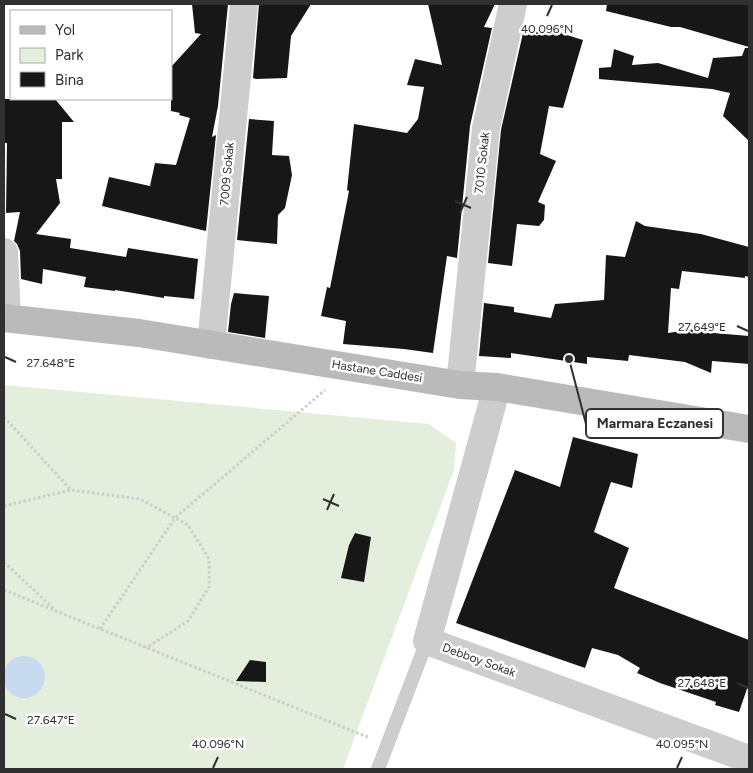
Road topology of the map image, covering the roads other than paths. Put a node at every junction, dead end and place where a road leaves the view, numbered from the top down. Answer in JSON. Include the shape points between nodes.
{"nodes":[{"id":1,"x":244,"y":4,"type":"edge"},
{"id":2,"x":513,"y":4,"type":"edge"},
{"id":3,"x":4,"y":252,"type":"edge"},
{"id":4,"x":6,"y":318,"type":"edge"},
{"id":5,"x":211,"y":345,"type":"junction"},
{"id":6,"x":460,"y":385,"type":"junction"},
{"id":7,"x":497,"y":388,"type":"junction"},
{"id":8,"x":749,"y":429,"type":"edge"},
{"id":9,"x":427,"y":641,"type":"junction"},
{"id":10,"x":749,"y":759,"type":"edge"},
{"id":11,"x":378,"y":769,"type":"edge"}],
"edges":[{"from":1,"to":5,"type":"street","name":"7009 Sokak"},
{"from":2,"to":6,"type":"street","name":"7010 Sokak","via":[[486,128]]},
{"from":3,"to":4,"type":"street"},
{"from":4,"to":5,"type":"street","name":"Hastane Caddesi"},
{"from":5,"to":6,"type":"street","name":"Hastane Caddesi"},
{"from":6,"to":7,"type":"street","name":"Hastane Caddesi"},
{"from":7,"to":8,"type":"street","name":"Hastane Caddesi"},
{"from":7,"to":9,"type":"street","name":"Debboy Sokak"},
{"from":9,"to":10,"type":"street","name":"Debboy Sokak"},
{"from":9,"to":11,"type":"lane"}]}
